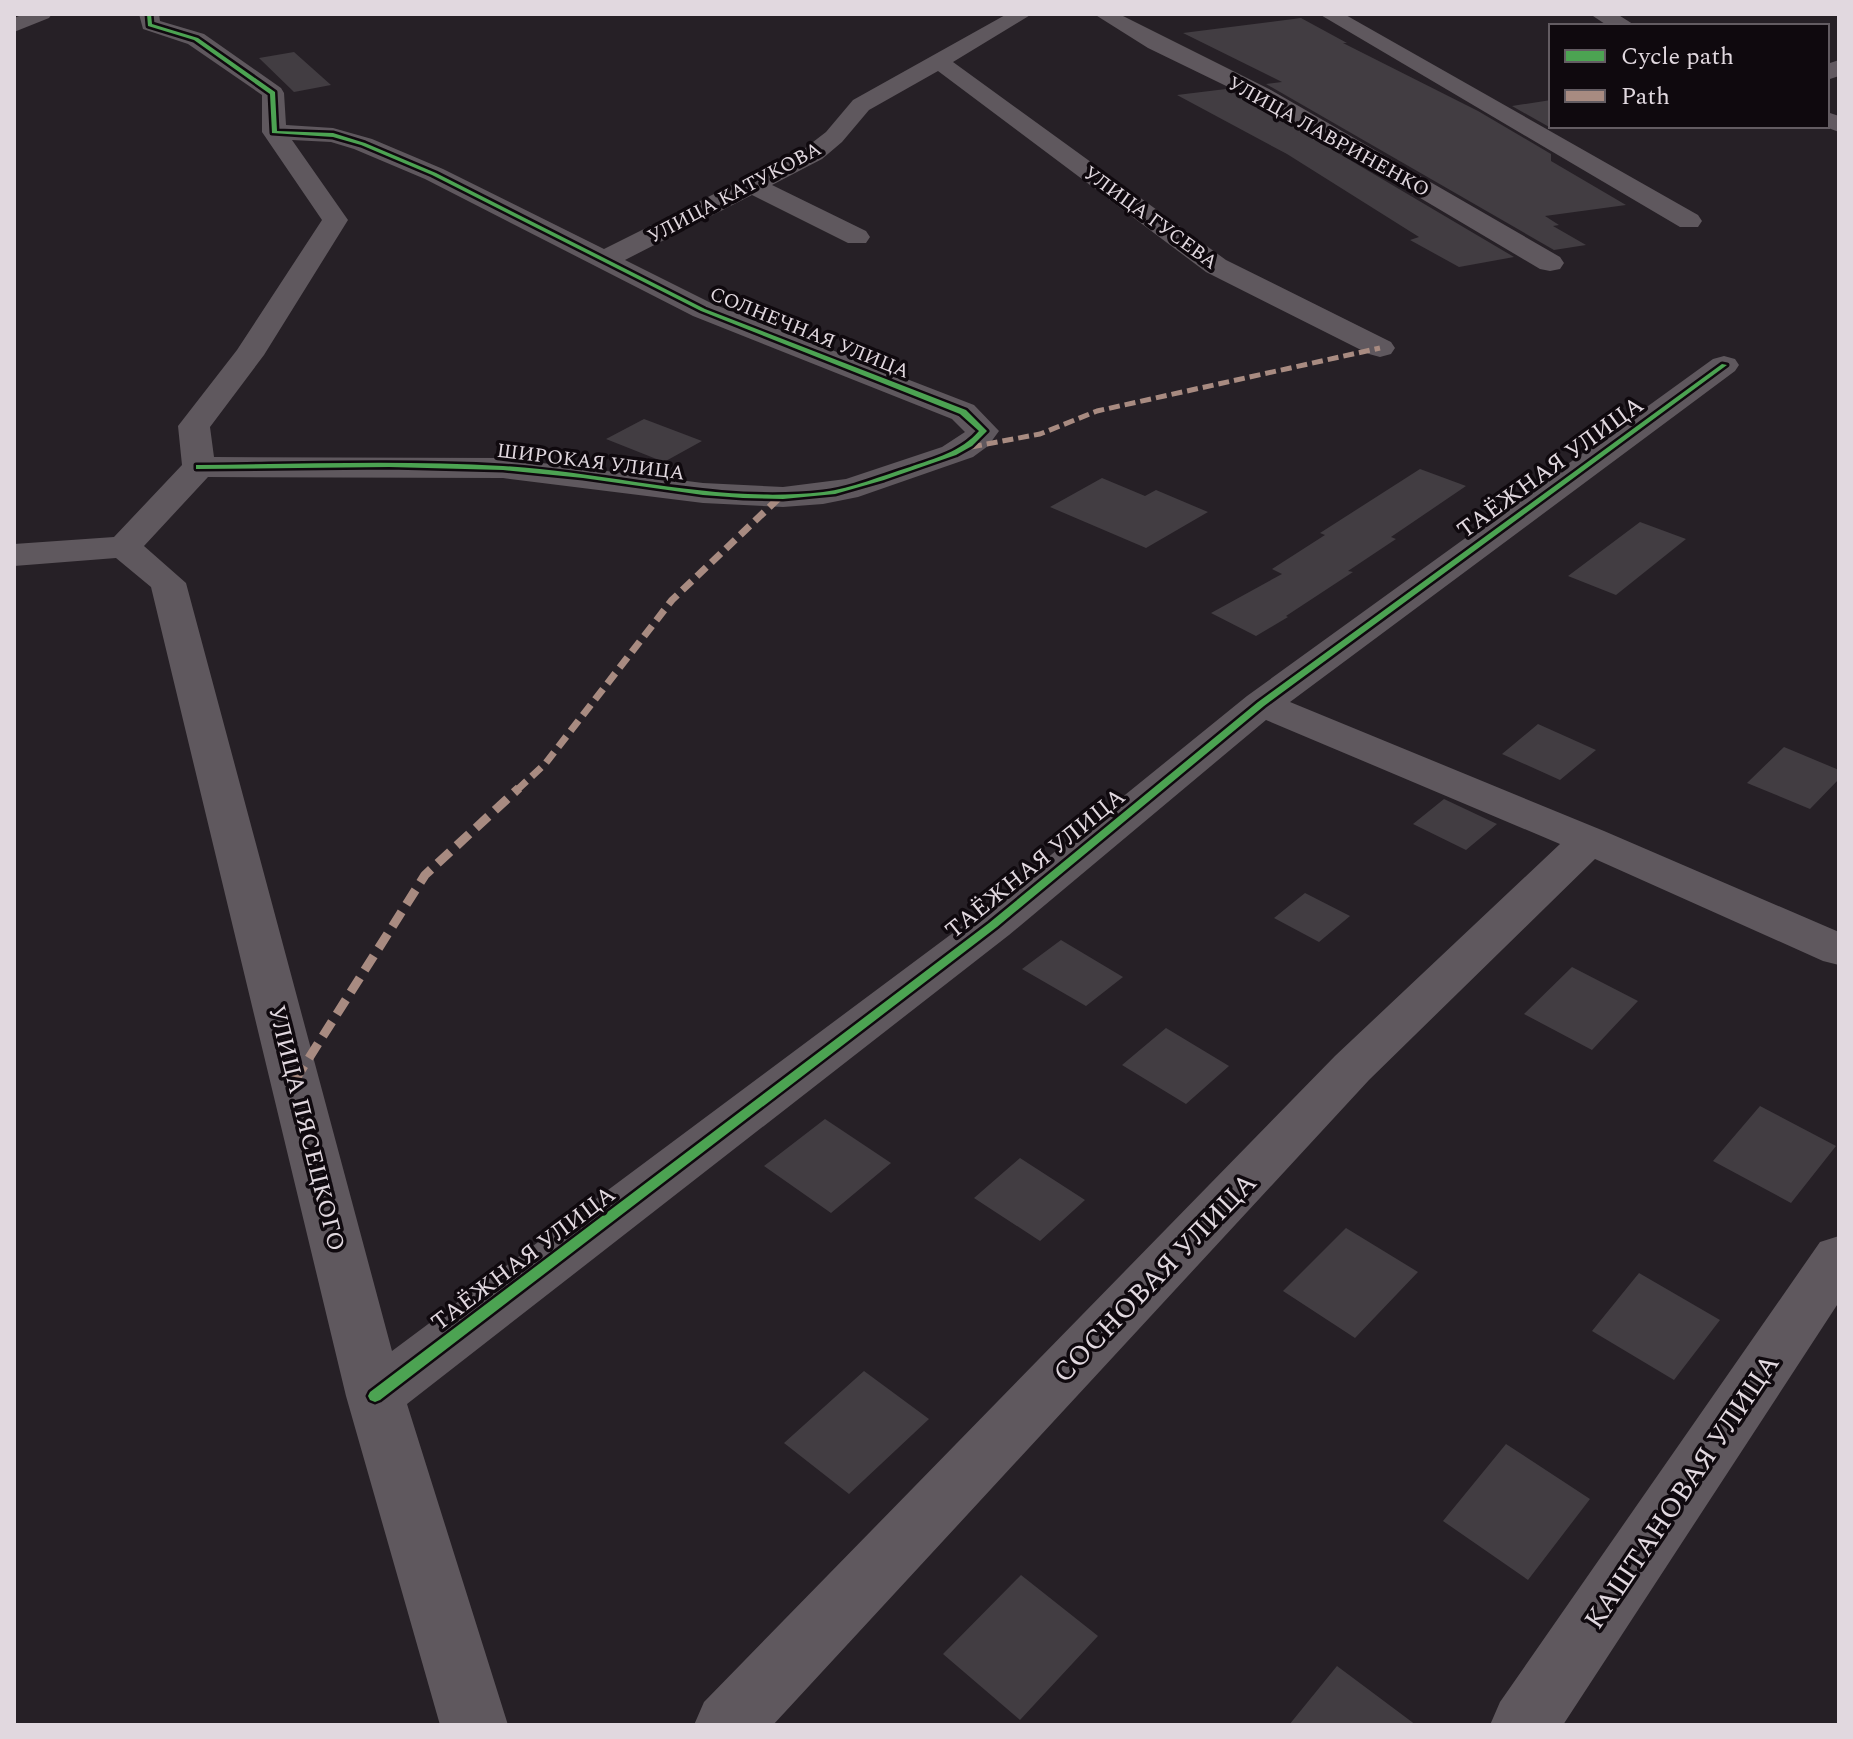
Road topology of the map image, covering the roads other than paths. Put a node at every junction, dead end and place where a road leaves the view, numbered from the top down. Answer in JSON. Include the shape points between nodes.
{"nodes":[{"id":1,"x":42,"y":14,"type":"edge"},
{"id":2,"x":149,"y":14,"type":"edge"},
{"id":3,"x":1022,"y":14,"type":"edge"},
{"id":4,"x":1104,"y":14,"type":"edge"},
{"id":5,"x":1329,"y":14,"type":"edge"},
{"id":6,"x":1600,"y":14,"type":"edge"},
{"id":7,"x":1621,"y":24,"type":"edge"},
{"id":8,"x":14,"y":26,"type":"edge"},
{"id":9,"x":937,"y":60,"type":"junction"},
{"id":10,"x":274,"y":132,"type":"junction"},
{"id":11,"x":753,"y":185,"type":"junction"},
{"id":12,"x":1689,"y":221,"type":"dead end"},
{"id":13,"x":857,"y":237,"type":"dead end"},
{"id":14,"x":602,"y":261,"type":"junction"},
{"id":15,"x":1550,"y":263,"type":"dead end"},
{"id":16,"x":1380,"y":348,"type":"dead end"},
{"id":17,"x":1724,"y":365,"type":"dead end"},
{"id":18,"x":971,"y":447,"type":"joint"},
{"id":19,"x":199,"y":467,"type":"junction"},
{"id":20,"x":124,"y":547,"type":"junction"},
{"id":21,"x":14,"y":555,"type":"edge"},
{"id":22,"x":1261,"y":704,"type":"junction"},
{"id":23,"x":1589,"y":840,"type":"junction"},
{"id":24,"x":1839,"y":950,"type":"edge"},
{"id":25,"x":1839,"y":1257,"type":"edge"},
{"id":26,"x":375,"y":1396,"type":"junction"},
{"id":27,"x":474,"y":1725,"type":"edge"},
{"id":28,"x":728,"y":1725,"type":"edge"},
{"id":29,"x":1524,"y":1725,"type":"edge"}],
"edges":[{"from":1,"to":8,"type":"street"},
{"from":2,"to":10,"type":"street","via":[[150,25],[196,39],[273,93]]},
{"from":3,"to":9,"type":"street","name":"УЛИЦА КАТУКОВА"},
{"from":4,"to":15,"type":"street","name":"УЛИЦА ЛАВРИНЕНКО","via":[[1261,94]]},
{"from":5,"to":12,"type":"street"},
{"from":6,"to":7,"type":"street"},
{"from":9,"to":11,"type":"street","name":"УЛИЦА КАТУКОВА","via":[[861,105],[813,154]]},
{"from":9,"to":16,"type":"street","name":"УЛИЦА ГУСЕВА","via":[[1216,266]]},
{"from":10,"to":14,"type":"street","via":[[333,135],[363,144],[434,174]]},
{"from":10,"to":19,"type":"street","via":[[335,220],[249,355],[194,426]]},
{"from":11,"to":13,"type":"street"},
{"from":11,"to":14,"type":"street","name":"УЛИЦА КАТУКОВА"},
{"from":14,"to":18,"type":"street","name":"СОЛНЕЧНАЯ УЛИЦА","via":[[703,310],[963,412],[983,431]]},
{"from":17,"to":22,"type":"street","name":"ТАЁЖНАЯ УЛИЦА"},
{"from":18,"to":19,"type":"street","name":"ШИРОКАЯ УЛИЦА","via":[[872,482],[825,494],[780,497],[729,496],[507,468]]},
{"from":19,"to":20,"type":"street"},
{"from":20,"to":21,"type":"street"},
{"from":20,"to":26,"type":"street","name":"УЛИЦА ПЯСЕЦКОГО","via":[[168,583]]},
{"from":22,"to":23,"type":"street"},
{"from":22,"to":26,"type":"street","name":"ТАЁЖНАЯ УЛИЦА","via":[[993,925]]},
{"from":23,"to":24,"type":"street"},
{"from":23,"to":28,"type":"street","name":"СОСНОВАЯ УЛИЦА","via":[[1352,1068]]},
{"from":25,"to":29,"type":"street","name":"КАШТАНОВАЯ УЛИЦА"},
{"from":26,"to":27,"type":"street","name":"УЛИЦА ПЯСЕЦКОГО"}]}
